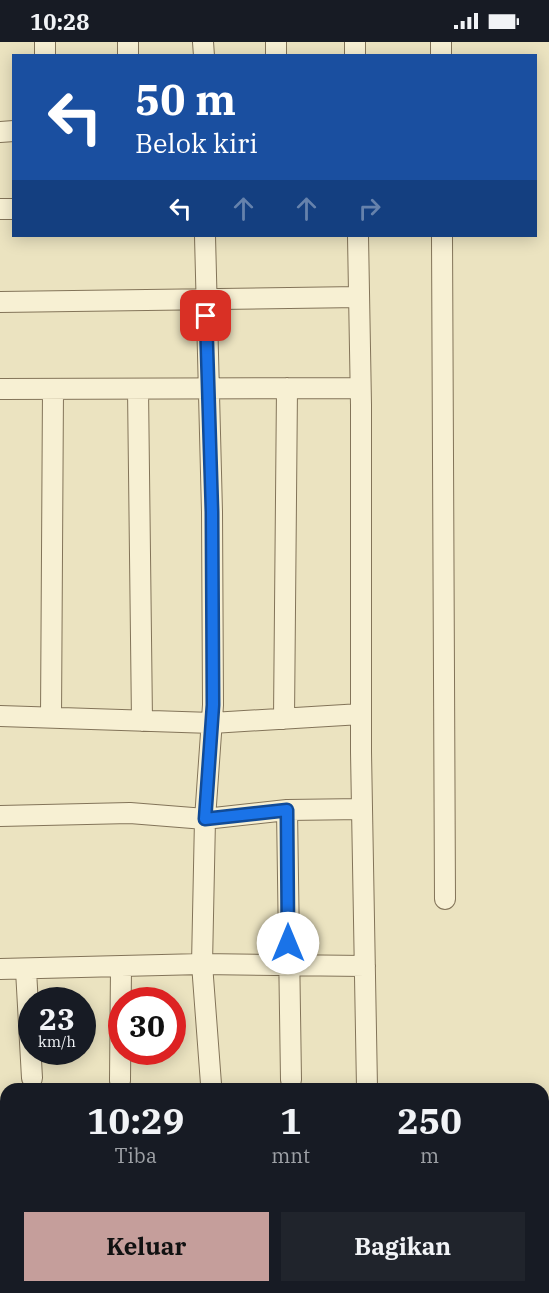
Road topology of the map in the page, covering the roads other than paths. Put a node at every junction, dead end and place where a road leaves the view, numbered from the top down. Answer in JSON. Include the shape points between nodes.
{"nodes":[{"id":1,"x":206,"y":237,"type":"edge"},
{"id":2,"x":358,"y":237,"type":"edge"},
{"id":3,"x":442,"y":237,"type":"edge"},
{"id":4,"x":359,"y":297,"type":"junction"},
{"id":5,"x":206,"y":300,"type":"junction"},
{"id":6,"x":0,"y":302,"type":"edge"},
{"id":7,"x":287,"y":388,"type":"junction"},
{"id":8,"x":360,"y":388,"type":"junction"},
{"id":9,"x":0,"y":389,"type":"edge"},
{"id":10,"x":138,"y":389,"type":"junction"},
{"id":11,"x":53,"y":390,"type":"junction"},
{"id":12,"x":208,"y":390,"type":"junction"},
{"id":13,"x":361,"y":714,"type":"junction"},
{"id":14,"x":0,"y":716,"type":"edge"},
{"id":15,"x":51,"y":717,"type":"junction"},
{"id":16,"x":285,"y":718,"type":"junction"},
{"id":17,"x":142,"y":720,"type":"junction"},
{"id":18,"x":212,"y":723,"type":"junction"},
{"id":19,"x":362,"y":809,"type":"junction"},
{"id":20,"x":287,"y":810,"type":"junction"},
{"id":21,"x":0,"y":816,"type":"edge"},
{"id":22,"x":205,"y":819,"type":"junction"},
{"id":23,"x":445,"y":898,"type":"dead end"},
{"id":24,"x":202,"y":964,"type":"junction"},
{"id":25,"x":288,"y":965,"type":"junction"},
{"id":26,"x":365,"y":966,"type":"junction"},
{"id":27,"x":121,"y":967,"type":"junction"},
{"id":28,"x":0,"y":969,"type":"edge"},
{"id":29,"x":26,"y":970,"type":"junction"},
{"id":30,"x":32,"y":1078,"type":"dead end"},
{"id":31,"x":291,"y":1080,"type":"dead end"},
{"id":32,"x":120,"y":1081,"type":"dead end"},
{"id":33,"x":211,"y":1083,"type":"edge"},
{"id":34,"x":367,"y":1083,"type":"edge"}],
"edges":[{"from":1,"to":5,"type":"street"},
{"from":2,"to":4,"type":"street"},
{"from":3,"to":23,"type":"street"},
{"from":4,"to":5,"type":"street"},
{"from":4,"to":8,"type":"street"},
{"from":5,"to":6,"type":"street"},
{"from":5,"to":12,"type":"street"},
{"from":7,"to":8,"type":"street"},
{"from":7,"to":12,"type":"street"},
{"from":7,"to":16,"type":"street"},
{"from":8,"to":13,"type":"street"},
{"from":9,"to":11,"type":"street"},
{"from":10,"to":11,"type":"street"},
{"from":10,"to":12,"type":"street"},
{"from":10,"to":17,"type":"street"},
{"from":11,"to":15,"type":"street"},
{"from":12,"to":18,"type":"street"},
{"from":13,"to":16,"type":"street"},
{"from":13,"to":19,"type":"street"},
{"from":14,"to":15,"type":"street"},
{"from":15,"to":17,"type":"street"},
{"from":16,"to":18,"type":"street"},
{"from":17,"to":18,"type":"street"},
{"from":18,"to":22,"type":"street"},
{"from":19,"to":20,"type":"street"},
{"from":19,"to":26,"type":"street"},
{"from":20,"to":22,"type":"street"},
{"from":20,"to":25,"type":"street"},
{"from":21,"to":22,"type":"street","via":[[130,813]]},
{"from":22,"to":24,"type":"street"},
{"from":24,"to":25,"type":"street"},
{"from":24,"to":27,"type":"street"},
{"from":24,"to":33,"type":"street"},
{"from":25,"to":26,"type":"street"},
{"from":25,"to":31,"type":"street"},
{"from":26,"to":34,"type":"street"},
{"from":27,"to":29,"type":"street"},
{"from":27,"to":32,"type":"street"},
{"from":28,"to":29,"type":"street"},
{"from":29,"to":30,"type":"street"}]}
